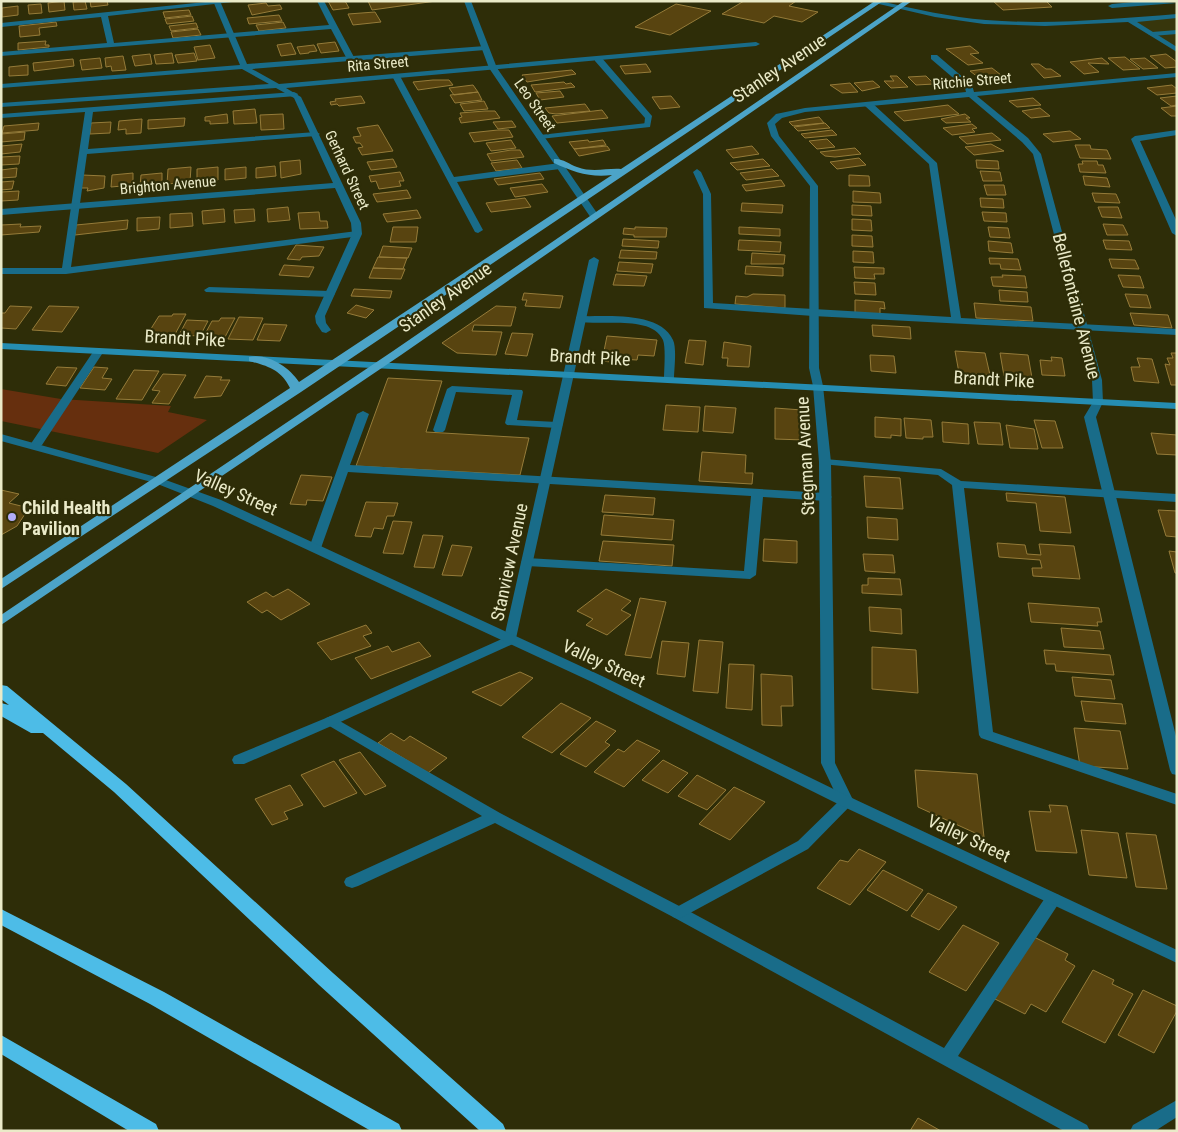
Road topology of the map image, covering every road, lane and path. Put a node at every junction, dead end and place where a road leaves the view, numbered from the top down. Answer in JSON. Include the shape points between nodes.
{"nodes":[{"id":1,"x":238,"y":1,"type":"edge"},
{"id":2,"x":320,"y":1,"type":"edge"},
{"id":3,"x":467,"y":1,"type":"edge"},
{"id":4,"x":909,"y":1,"type":"edge"},
{"id":5,"x":1175,"y":1,"type":"edge"},
{"id":6,"x":216,"y":2,"type":"edge"},
{"id":7,"x":875,"y":2,"type":"edge"},
{"id":8,"x":1110,"y":4,"type":"edge"},
{"id":9,"x":900,"y":8,"type":"junction"},
{"id":10,"x":104,"y":14,"type":"junction"},
{"id":11,"x":1177,"y":16,"type":"edge"},
{"id":12,"x":1129,"y":20,"type":"junction"},
{"id":13,"x":1,"y":25,"type":"edge"},
{"id":14,"x":334,"y":27,"type":"junction"},
{"id":15,"x":1177,"y":32,"type":"edge"},
{"id":16,"x":1152,"y":34,"type":"junction"},
{"id":17,"x":231,"y":35,"type":"junction"},
{"id":18,"x":756,"y":44,"type":"dead end"},
{"id":19,"x":111,"y":45,"type":"junction"},
{"id":20,"x":485,"y":48,"type":"junction"},
{"id":21,"x":1177,"y":50,"type":"edge"},
{"id":22,"x":1,"y":54,"type":"edge"},
{"id":23,"x":934,"y":58,"type":"dead end"},
{"id":24,"x":351,"y":59,"type":"junction"},
{"id":25,"x":598,"y":59,"type":"junction"},
{"id":26,"x":245,"y":68,"type":"junction"},
{"id":27,"x":493,"y":68,"type":"junction"},
{"id":28,"x":1177,"y":75,"type":"edge"},
{"id":29,"x":396,"y":76,"type":"junction"},
{"id":30,"x":1,"y":86,"type":"edge"},
{"id":31,"x":278,"y":86,"type":"junction"},
{"id":32,"x":294,"y":94,"type":"junction"},
{"id":33,"x":972,"y":95,"type":"junction"},
{"id":34,"x":868,"y":104,"type":"junction"},
{"id":35,"x":1,"y":106,"type":"edge"},
{"id":36,"x":89,"y":109,"type":"junction"},
{"id":37,"x":1,"y":116,"type":"edge"},
{"id":38,"x":772,"y":121,"type":"joint"},
{"id":39,"x":1177,"y":132,"type":"edge"},
{"id":40,"x":316,"y":134,"type":"junction"},
{"id":41,"x":540,"y":137,"type":"junction"},
{"id":42,"x":83,"y":152,"type":"junction"},
{"id":43,"x":559,"y":164,"type":"junction"},
{"id":44,"x":626,"y":169,"type":"junction"},
{"id":45,"x":697,"y":172,"type":"dead end"},
{"id":46,"x":451,"y":180,"type":"junction"},
{"id":47,"x":338,"y":185,"type":"junction"},
{"id":48,"x":582,"y":198,"type":"junction"},
{"id":49,"x":75,"y":206,"type":"junction"},
{"id":50,"x":1,"y":212,"type":"edge"},
{"id":51,"x":594,"y":216,"type":"junction"},
{"id":52,"x":478,"y":230,"type":"dead end"},
{"id":53,"x":1177,"y":233,"type":"edge"},
{"id":54,"x":356,"y":234,"type":"junction"},
{"id":55,"x":594,"y":260,"type":"dead end"},
{"id":56,"x":1,"y":271,"type":"edge"},
{"id":57,"x":66,"y":271,"type":"junction"},
{"id":58,"x":209,"y":290,"type":"dead end"},
{"id":59,"x":330,"y":294,"type":"junction"},
{"id":60,"x":814,"y":313,"type":"junction"},
{"id":61,"x":580,"y":319,"type":"junction"},
{"id":62,"x":956,"y":320,"type":"junction"},
{"id":63,"x":1083,"y":327,"type":"junction"},
{"id":64,"x":326,"y":330,"type":"dead end"},
{"id":65,"x":1177,"y":332,"type":"edge"},
{"id":66,"x":1,"y":346,"type":"edge"},
{"id":67,"x":99,"y":351,"type":"junction"},
{"id":68,"x":253,"y":358,"type":"junction"},
{"id":69,"x":339,"y":362,"type":"junction"},
{"id":70,"x":381,"y":364,"type":"junction"},
{"id":71,"x":568,"y":374,"type":"junction"},
{"id":72,"x":669,"y":379,"type":"junction"},
{"id":73,"x":818,"y":386,"type":"junction"},
{"id":74,"x":296,"y":390,"type":"junction"},
{"id":75,"x":1098,"y":402,"type":"junction"},
{"id":76,"x":1177,"y":406,"type":"edge"},
{"id":77,"x":362,"y":414,"type":"dead end"},
{"id":78,"x":557,"y":425,"type":"junction"},
{"id":79,"x":439,"y":430,"type":"dead end"},
{"id":80,"x":1,"y":436,"type":"edge"},
{"id":81,"x":36,"y":446,"type":"junction"},
{"id":82,"x":825,"y":462,"type":"junction"},
{"id":83,"x":344,"y":468,"type":"junction"},
{"id":84,"x":159,"y":481,"type":"junction"},
{"id":85,"x":545,"y":482,"type":"junction"},
{"id":86,"x":958,"y":484,"type":"junction"},
{"id":87,"x":191,"y":492,"type":"junction"},
{"id":88,"x":1108,"y":492,"type":"junction"},
{"id":89,"x":757,"y":493,"type":"junction"},
{"id":90,"x":826,"y":497,"type":"junction"},
{"id":91,"x":1177,"y":498,"type":"edge"},
{"id":92,"x":315,"y":548,"type":"junction"},
{"id":93,"x":527,"y":562,"type":"junction"},
{"id":94,"x":1,"y":585,"type":"edge"},
{"id":95,"x":1,"y":621,"type":"edge"},
{"id":96,"x":510,"y":640,"type":"junction"},
{"id":97,"x":1,"y":690,"type":"edge"},
{"id":98,"x":1,"y":708,"type":"edge"},
{"id":99,"x":330,"y":721,"type":"junction"},
{"id":100,"x":78,"y":752,"type":"junction"},
{"id":101,"x":238,"y":760,"type":"dead end"},
{"id":102,"x":1177,"y":770,"type":"edge"},
{"id":103,"x":1177,"y":800,"type":"edge"},
{"id":104,"x":847,"y":802,"type":"junction"},
{"id":105,"x":495,"y":818,"type":"junction"},
{"id":106,"x":352,"y":882,"type":"dead end"},
{"id":107,"x":1053,"y":899,"type":"junction"},
{"id":108,"x":679,"y":913,"type":"junction"},
{"id":109,"x":1,"y":916,"type":"edge"},
{"id":110,"x":1177,"y":957,"type":"edge"},
{"id":111,"x":1,"y":1043,"type":"edge"},
{"id":112,"x":946,"y":1059,"type":"junction"},
{"id":113,"x":1177,"y":1108,"type":"edge"},
{"id":114,"x":148,"y":1131,"type":"edge"},
{"id":115,"x":391,"y":1131,"type":"edge"},
{"id":116,"x":495,"y":1131,"type":"edge"},
{"id":117,"x":1080,"y":1131,"type":"edge"},
{"id":118,"x":1139,"y":1131,"type":"edge"}],
"edges":[{"from":1,"to":6,"type":"street"},
{"from":2,"to":14,"type":"street"},
{"from":3,"to":20,"type":"street","name":"Leo Street"},
{"from":4,"to":9,"type":"main road","name":"Stanley Avenue"},
{"from":5,"to":8,"type":"street"},
{"from":6,"to":10,"type":"street"},
{"from":6,"to":17,"type":"street"},
{"from":7,"to":9,"type":"street"},
{"from":7,"to":44,"type":"main road","name":"Stanley Avenue"},
{"from":8,"to":12,"type":"street"},
{"from":9,"to":12,"type":"street","via":[[1007,24],[1053,25]]},
{"from":9,"to":51,"type":"main road","name":"Stanley Avenue"},
{"from":10,"to":13,"type":"street"},
{"from":10,"to":19,"type":"street"},
{"from":11,"to":12,"type":"street"},
{"from":12,"to":16,"type":"street"},
{"from":14,"to":17,"type":"street"},
{"from":14,"to":24,"type":"street"},
{"from":15,"to":16,"type":"street"},
{"from":16,"to":21,"type":"street"},
{"from":17,"to":19,"type":"street"},
{"from":17,"to":26,"type":"street"},
{"from":18,"to":25,"type":"street","name":"Rita Street"},
{"from":19,"to":22,"type":"street"},
{"from":20,"to":24,"type":"street","name":"Rita Street"},
{"from":20,"to":27,"type":"street","name":"Leo Street"},
{"from":23,"to":33,"type":"street","name":"Bellefontaine Avenue","via":[[969,87]]},
{"from":24,"to":26,"type":"street","name":"Rita Street"},
{"from":25,"to":27,"type":"street","name":"Rita Street"},
{"from":25,"to":41,"type":"street","via":[[649,118],[647,125]]},
{"from":26,"to":30,"type":"street","name":"Rita Street"},
{"from":26,"to":31,"type":"street"},
{"from":27,"to":29,"type":"street","name":"Rita Street"},
{"from":27,"to":41,"type":"street","name":"Leo Street"},
{"from":28,"to":33,"type":"street","name":"Ritchie Street"},
{"from":29,"to":31,"type":"street","name":"Rita Street"},
{"from":29,"to":46,"type":"street"},
{"from":31,"to":32,"type":"street"},
{"from":31,"to":35,"type":"street","name":"Rita Street"},
{"from":32,"to":36,"type":"street"},
{"from":32,"to":40,"type":"street","name":"Gerhard Street"},
{"from":33,"to":34,"type":"street","name":"Ritchie Street"},
{"from":33,"to":63,"type":"street","name":"Bellefontaine Avenue","via":[[1026,140],[1037,154]]},
{"from":34,"to":38,"type":"street","name":"Ritchie Street","via":[[794,112]]},
{"from":34,"to":62,"type":"street","via":[[933,163]]},
{"from":36,"to":37,"type":"street"},
{"from":36,"to":42,"type":"street"},
{"from":38,"to":60,"type":"street","name":"Stegman Avenue","via":[[772,133],[804,169],[814,186]]},
{"from":39,"to":53,"type":"street","via":[[1135,139]]},
{"from":40,"to":42,"type":"street"},
{"from":40,"to":47,"type":"street","name":"Gerhard Street"},
{"from":41,"to":43,"type":"street","name":"Leo Street"},
{"from":42,"to":49,"type":"street"},
{"from":43,"to":44,"type":"main road","via":[[595,174]]},
{"from":43,"to":46,"type":"street"},
{"from":43,"to":48,"type":"street","name":"Leo Street"},
{"from":44,"to":48,"type":"main road","name":"Stanley Avenue"},
{"from":45,"to":60,"type":"street","via":[[707,194],[708,306]]},
{"from":46,"to":52,"type":"street"},
{"from":47,"to":49,"type":"street","name":"Brighton Avenue"},
{"from":47,"to":54,"type":"street","name":"Gerhard Street","via":[[356,223]]},
{"from":48,"to":51,"type":"street","name":"Leo Street"},
{"from":48,"to":69,"type":"main road","name":"Stanley Avenue"},
{"from":49,"to":50,"type":"street","name":"Brighton Avenue"},
{"from":49,"to":57,"type":"street"},
{"from":51,"to":70,"type":"main road","name":"Stanley Avenue"},
{"from":54,"to":57,"type":"street"},
{"from":54,"to":59,"type":"street","name":"Gerhard Street"},
{"from":55,"to":61,"type":"street","name":"Stanview Avenue"},
{"from":56,"to":57,"type":"street"},
{"from":58,"to":59,"type":"street"},
{"from":59,"to":64,"type":"street","name":"Gerhard Street","via":[[320,316]]},
{"from":60,"to":62,"type":"street"},
{"from":60,"to":73,"type":"street","name":"Stegman Avenue","via":[[814,368]]},
{"from":61,"to":71,"type":"street","name":"Stanview Avenue"},
{"from":61,"to":72,"type":"street","via":[[638,322],[658,328],[669,341]]},
{"from":62,"to":63,"type":"street"},
{"from":63,"to":65,"type":"street"},
{"from":63,"to":75,"type":"street","name":"Bellefontaine Avenue","via":[[1097,380]]},
{"from":66,"to":67,"type":"main road","name":"Brandt Pike"},
{"from":67,"to":68,"type":"main road","name":"Brandt Pike"},
{"from":67,"to":81,"type":"street"},
{"from":68,"to":69,"type":"main road","name":"Brandt Pike"},
{"from":68,"to":74,"type":"main road","via":[[278,365],[290,375]]},
{"from":69,"to":70,"type":"main road","name":"Brandt Pike"},
{"from":69,"to":74,"type":"main road","name":"Stanley Avenue"},
{"from":70,"to":71,"type":"main road","name":"Brandt Pike"},
{"from":70,"to":87,"type":"main road","name":"Stanley Avenue"},
{"from":71,"to":72,"type":"main road","name":"Brandt Pike"},
{"from":71,"to":78,"type":"street","name":"Stanview Avenue"},
{"from":72,"to":73,"type":"main road","name":"Brandt Pike"},
{"from":73,"to":75,"type":"main road","name":"Brandt Pike"},
{"from":73,"to":82,"type":"street","name":"Stegman Avenue"},
{"from":74,"to":84,"type":"main road","name":"Stanley Avenue"},
{"from":75,"to":76,"type":"main road","name":"Brandt Pike"},
{"from":75,"to":88,"type":"street","name":"Bellefontaine Avenue","via":[[1090,416]]},
{"from":77,"to":83,"type":"street"},
{"from":78,"to":79,"type":"street","via":[[511,423],[518,392],[452,389]]},
{"from":78,"to":85,"type":"street","name":"Stanview Avenue"},
{"from":80,"to":81,"type":"street","name":"Valley Street"},
{"from":81,"to":84,"type":"street","name":"Valley Street"},
{"from":82,"to":86,"type":"street","via":[[940,472]]},
{"from":82,"to":90,"type":"street","name":"Stegman Avenue"},
{"from":83,"to":85,"type":"street"},
{"from":83,"to":92,"type":"street"},
{"from":84,"to":87,"type":"street","name":"Valley Street"},
{"from":84,"to":94,"type":"main road","name":"Stanley Avenue"},
{"from":85,"to":89,"type":"street"},
{"from":85,"to":93,"type":"street","name":"Stanview Avenue"},
{"from":86,"to":88,"type":"street"},
{"from":86,"to":103,"type":"street","via":[[986,735]]},
{"from":87,"to":92,"type":"street","name":"Valley Street"},
{"from":87,"to":95,"type":"main road","name":"Stanley Avenue"},
{"from":88,"to":91,"type":"street"},
{"from":88,"to":102,"type":"street","name":"Bellefontaine Avenue"},
{"from":89,"to":90,"type":"street"},
{"from":89,"to":93,"type":"street","via":[[750,574]]},
{"from":90,"to":104,"type":"street","name":"Stegman Avenue","via":[[828,762]]},
{"from":92,"to":96,"type":"street","name":"Valley Street"},
{"from":93,"to":96,"type":"street","name":"Stanview Avenue"},
{"from":96,"to":99,"type":"street","name":"Stanview Avenue"},
{"from":96,"to":104,"type":"street","name":"Valley Street"},
{"from":97,"to":100,"type":"highway"},
{"from":98,"to":100,"type":"highway"},
{"from":99,"to":101,"type":"street","name":"Stanview Avenue"},
{"from":99,"to":105,"type":"street"},
{"from":100,"to":116,"type":"highway"},
{"from":104,"to":107,"type":"street","name":"Valley Street"},
{"from":104,"to":108,"type":"street","via":[[803,845]]},
{"from":105,"to":106,"type":"street"},
{"from":105,"to":108,"type":"street"},
{"from":107,"to":110,"type":"street","name":"Valley Street"},
{"from":107,"to":112,"type":"street"},
{"from":108,"to":112,"type":"street"},
{"from":109,"to":115,"type":"highway","via":[[156,998]]},
{"from":111,"to":114,"type":"highway"},
{"from":112,"to":117,"type":"street"},
{"from":113,"to":118,"type":"street"}]}
